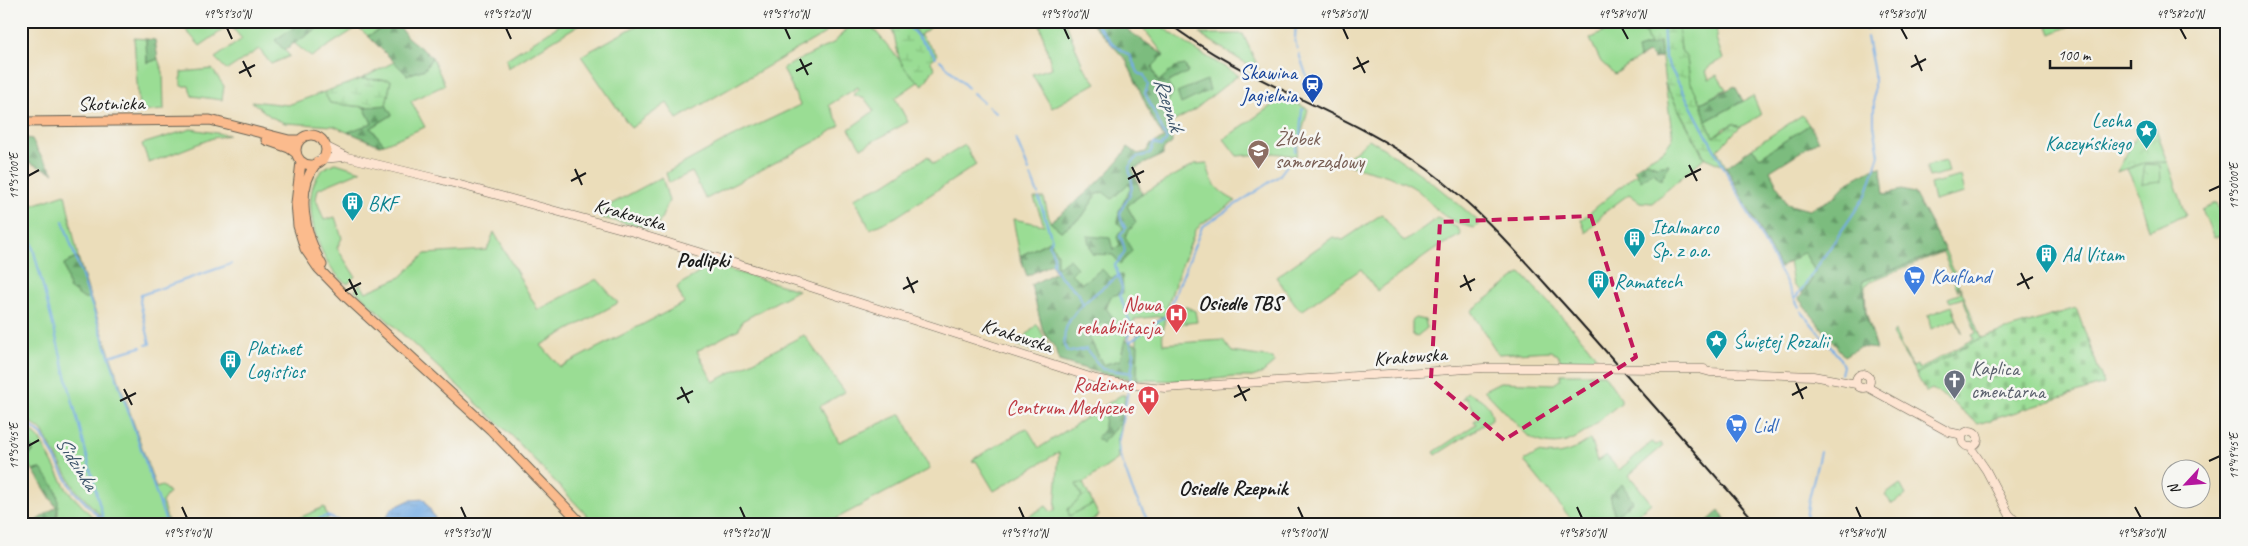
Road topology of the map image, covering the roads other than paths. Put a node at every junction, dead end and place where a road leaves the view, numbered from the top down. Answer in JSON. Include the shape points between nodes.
{"nodes":[{"id":1,"x":21,"y":122,"type":"edge"},
{"id":2,"x":254,"y":134,"type":"junction"},
{"id":3,"x":300,"y":140,"type":"junction"},
{"id":4,"x":325,"y":146,"type":"junction"},
{"id":5,"x":296,"y":153,"type":"junction"},
{"id":6,"x":347,"y":157,"type":"junction"},
{"id":7,"x":319,"y":161,"type":"junction"},
{"id":8,"x":301,"y":162,"type":"junction"},
{"id":9,"x":330,"y":280,"type":"junction"},
{"id":10,"x":1856,"y":381,"type":"junction"},
{"id":11,"x":1869,"y":385,"type":"junction"},
{"id":12,"x":1962,"y":438,"type":"junction"},
{"id":13,"x":1974,"y":447,"type":"junction"},
{"id":14,"x":583,"y":525,"type":"edge"},
{"id":15,"x":2019,"y":525,"type":"edge"}],
"edges":[{"from":1,"to":2,"type":"main road","name":"Skotnicka","via":[[173,120],[202,122]]},
{"from":2,"to":3,"type":"main road"},
{"from":2,"to":5,"type":"main road"},
{"from":3,"to":4,"type":"main road","via":[[316,136]]},
{"from":3,"to":5,"type":"main road"},
{"from":4,"to":6,"type":"main road","name":"Krakowska"},
{"from":4,"to":7,"type":"main road","via":[[325,153]]},
{"from":5,"to":8,"type":"main road"},
{"from":6,"to":7,"type":"main road","name":"Krakowska"},
{"from":6,"to":10,"type":"main road","name":"Krakowska","bridge":true,"via":[[633,232],[1078,373],[1136,386],[1165,388],[1484,368],[1766,372]]},
{"from":7,"to":8,"type":"main road","via":[[311,164]]},
{"from":7,"to":9,"type":"main road","via":[[309,174],[304,212],[312,246]]},
{"from":8,"to":9,"type":"main road","via":[[296,203],[299,231],[306,251]]},
{"from":9,"to":14,"type":"main road","via":[[484,424]]},
{"from":10,"to":11,"type":"main road","via":[[1861,389]]},
{"from":10,"to":11,"type":"main road","via":[[1860,374],[1866,375],[1870,378]]},
{"from":11,"to":12,"type":"main road"},
{"from":12,"to":13,"type":"main road","via":[[1966,447]]},
{"from":12,"to":13,"type":"main road","via":[[1969,431],[1976,433],[1979,438]]},
{"from":13,"to":15,"type":"main road","via":[[2009,514]]}]}
